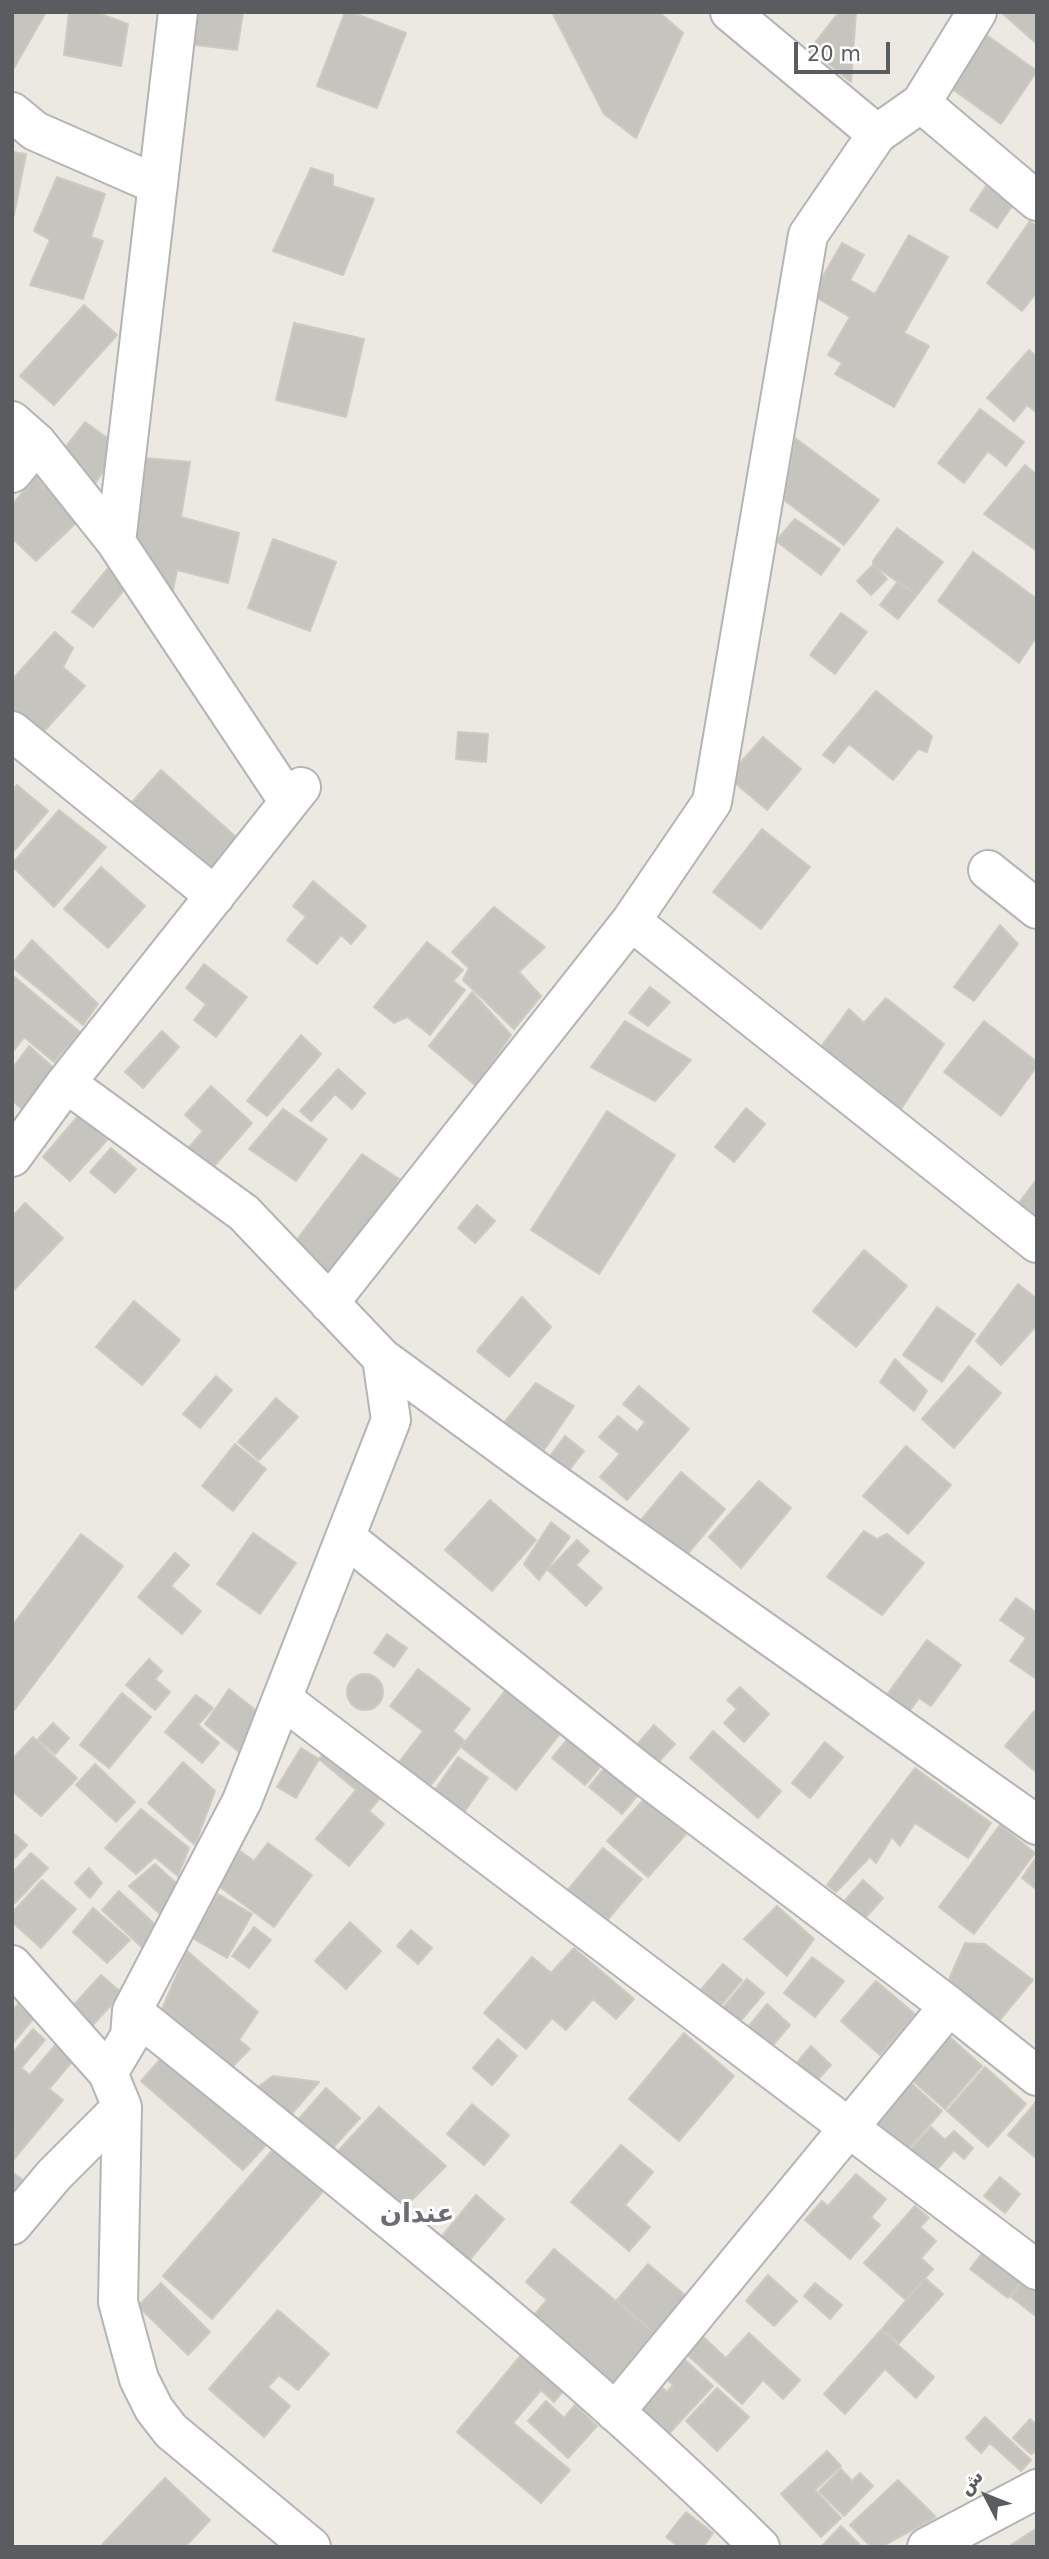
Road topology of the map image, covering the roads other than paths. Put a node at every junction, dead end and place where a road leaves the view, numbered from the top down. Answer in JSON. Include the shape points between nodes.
{"nodes":[{"id":1,"x":177,"y":12,"type":"edge"},
{"id":2,"x":730,"y":12,"type":"edge"},
{"id":3,"x":977,"y":12,"type":"edge"},
{"id":4,"x":921,"y":103,"type":"junction"},
{"id":5,"x":12,"y":113,"type":"edge"},
{"id":6,"x":877,"y":134,"type":"junction"},
{"id":7,"x":158,"y":185,"type":"junction"},
{"id":8,"x":1037,"y":201,"type":"edge"},
{"id":9,"x":24,"y":432,"type":"edge"},
{"id":10,"x":12,"y":473,"type":"edge"},
{"id":11,"x":116,"y":542,"type":"junction"},
{"id":12,"x":12,"y":731,"type":"edge"},
{"id":13,"x":988,"y":870,"type":"dead end"},
{"id":14,"x":215,"y":896,"type":"junction"},
{"id":15,"x":1037,"y":909,"type":"edge"},
{"id":16,"x":631,"y":921,"type":"junction"},
{"id":17,"x":66,"y":1083,"type":"junction"},
{"id":18,"x":17,"y":1141,"type":"edge"},
{"id":19,"x":1037,"y":1243,"type":"edge"},
{"id":20,"x":329,"y":1303,"type":"junction"},
{"id":21,"x":382,"y":1358,"type":"junction"},
{"id":22,"x":345,"y":1537,"type":"junction"},
{"id":23,"x":282,"y":1699,"type":"junction"},
{"id":24,"x":1037,"y":1825,"type":"edge"},
{"id":25,"x":12,"y":1965,"type":"edge"},
{"id":26,"x":949,"y":2006,"type":"junction"},
{"id":27,"x":132,"y":2011,"type":"junction"},
{"id":28,"x":1037,"y":2076,"type":"edge"},
{"id":29,"x":115,"y":2090,"type":"junction"},
{"id":30,"x":848,"y":2127,"type":"junction"},
{"id":31,"x":12,"y":2225,"type":"edge"},
{"id":32,"x":1037,"y":2270,"type":"edge"},
{"id":33,"x":615,"y":2413,"type":"junction"},
{"id":34,"x":1037,"y":2489,"type":"edge"},
{"id":35,"x":311,"y":2547,"type":"edge"},
{"id":36,"x":760,"y":2547,"type":"edge"},
{"id":37,"x":927,"y":2547,"type":"edge"}],
"edges":[{"from":1,"to":7,"type":"street"},
{"from":2,"to":6,"type":"street"},
{"from":3,"to":4,"type":"street"},
{"from":4,"to":6,"type":"street"},
{"from":4,"to":8,"type":"street"},
{"from":5,"to":7,"type":"street","via":[[35,131]]},
{"from":6,"to":16,"type":"street","via":[[808,235],[712,802]]},
{"from":7,"to":11,"type":"street"},
{"from":9,"to":10,"type":"street"},
{"from":9,"to":11,"type":"street"},
{"from":11,"to":14,"type":"street","via":[[295,794]]},
{"from":12,"to":14,"type":"street"},
{"from":13,"to":15,"type":"street"},
{"from":14,"to":17,"type":"street"},
{"from":16,"to":19,"type":"street"},
{"from":16,"to":20,"type":"street"},
{"from":17,"to":18,"type":"street"},
{"from":17,"to":20,"type":"street","via":[[244,1213]]},
{"from":20,"to":21,"type":"street"},
{"from":21,"to":22,"type":"street","via":[[391,1420]]},
{"from":21,"to":24,"type":"street"},
{"from":22,"to":23,"type":"street"},
{"from":22,"to":26,"type":"street","via":[[645,1776]]},
{"from":23,"to":27,"type":"street","via":[[242,1801]]},
{"from":23,"to":30,"type":"street"},
{"from":25,"to":29,"type":"street"},
{"from":26,"to":28,"type":"street"},
{"from":26,"to":30,"type":"street"},
{"from":27,"to":29,"type":"street"},
{"from":27,"to":33,"type":"street","via":[[351,2188]]},
{"from":29,"to":31,"type":"street"},
{"from":29,"to":35,"type":"street","via":[[118,2302],[139,2379],[171,2431]]},
{"from":30,"to":32,"type":"street"},
{"from":30,"to":33,"type":"street"},
{"from":33,"to":36,"type":"street"},
{"from":34,"to":37,"type":"street"}]}
